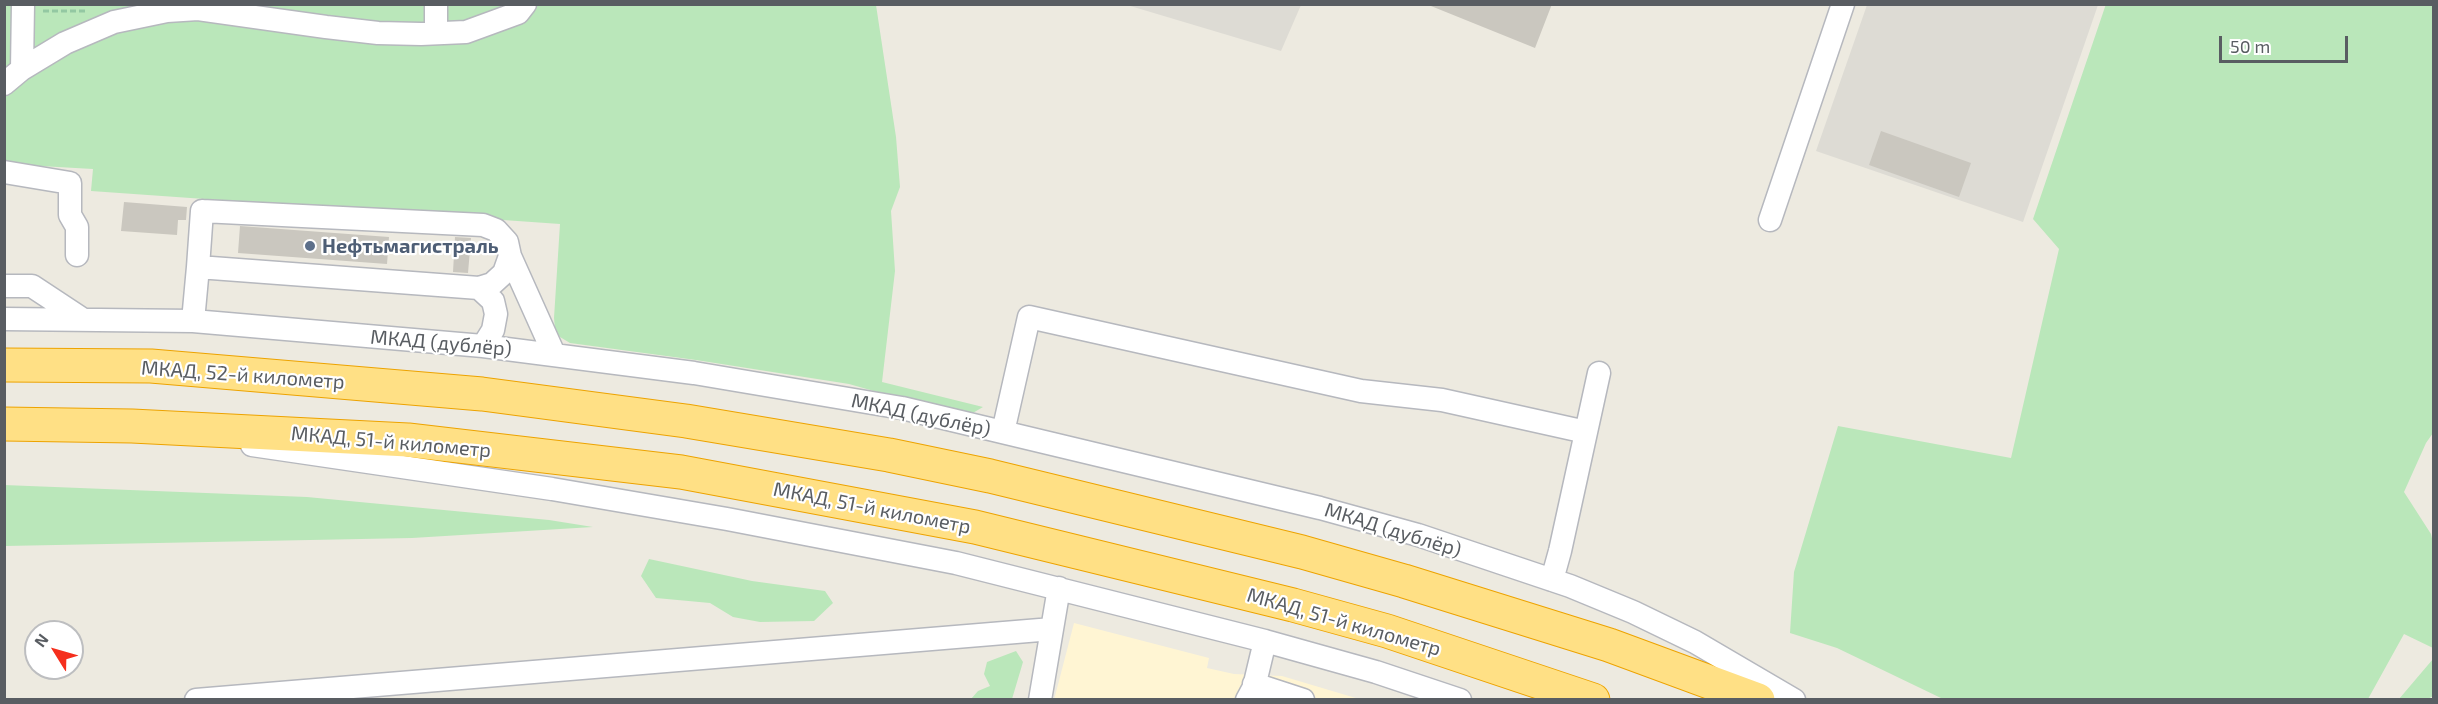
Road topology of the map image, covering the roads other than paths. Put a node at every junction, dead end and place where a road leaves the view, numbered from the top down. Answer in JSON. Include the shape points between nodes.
{"nodes":[{"id":1,"x":436,"y":4,"type":"edge"},
{"id":2,"x":525,"y":4,"type":"edge"},
{"id":3,"x":1843,"y":4,"type":"edge"},
{"id":4,"x":198,"y":7,"type":"edge"},
{"id":5,"x":17,"y":10,"type":"edge"},
{"id":6,"x":436,"y":33,"type":"junction"},
{"id":7,"x":22,"y":69,"type":"junction"},
{"id":8,"x":4,"y":84,"type":"edge"},
{"id":9,"x":4,"y":172,"type":"edge"},
{"id":10,"x":1770,"y":220,"type":"dead end"},
{"id":11,"x":77,"y":255,"type":"dead end"},
{"id":12,"x":510,"y":256,"type":"junction"},
{"id":13,"x":198,"y":267,"type":"junction"},
{"id":14,"x":4,"y":286,"type":"edge"},
{"id":15,"x":479,"y":288,"type":"junction"},
{"id":16,"x":4,"y":319,"type":"edge"},
{"id":17,"x":82,"y":319,"type":"junction"},
{"id":18,"x":192,"y":321,"type":"junction"},
{"id":19,"x":483,"y":345,"type":"junction"},
{"id":20,"x":554,"y":354,"type":"junction"},
{"id":21,"x":4,"y":365,"type":"edge"},
{"id":22,"x":1599,"y":373,"type":"dead end"},
{"id":23,"x":4,"y":424,"type":"edge"},
{"id":24,"x":132,"y":426,"type":"junction"},
{"id":25,"x":1003,"y":432,"type":"junction"},
{"id":26,"x":1586,"y":432,"type":"junction"},
{"id":27,"x":1552,"y":580,"type":"junction"},
{"id":28,"x":1059,"y":588,"type":"junction"},
{"id":29,"x":1052,"y":629,"type":"junction"},
{"id":30,"x":1265,"y":640,"type":"junction"},
{"id":31,"x":1251,"y":692,"type":"edge"},
{"id":32,"x":196,"y":699,"type":"edge"},
{"id":33,"x":1040,"y":699,"type":"edge"},
{"id":34,"x":1303,"y":699,"type":"edge"},
{"id":35,"x":1460,"y":699,"type":"edge"},
{"id":36,"x":1593,"y":699,"type":"edge"},
{"id":37,"x":1758,"y":699,"type":"edge"},
{"id":38,"x":1794,"y":699,"type":"edge"}],
"edges":[{"from":1,"to":6,"type":"street"},
{"from":2,"to":6,"type":"street","via":[[518,13],[466,32]]},
{"from":3,"to":10,"type":"street"},
{"from":4,"to":6,"type":"street","via":[[378,33]]},
{"from":4,"to":7,"type":"street","via":[[114,22],[65,43]]},
{"from":5,"to":7,"type":"street"},
{"from":7,"to":8,"type":"street"},
{"from":9,"to":11,"type":"street","via":[[70,183],[70,215],[77,227]]},
{"from":12,"to":13,"type":"street","via":[[507,242],[496,230],[483,225],[202,211]]},
{"from":12,"to":15,"type":"street","via":[[504,273],[492,284]]},
{"from":12,"to":20,"type":"street"},
{"from":13,"to":15,"type":"street"},
{"from":13,"to":18,"type":"street"},
{"from":14,"to":17,"type":"street","via":[[32,286]]},
{"from":15,"to":19,"type":"street","via":[[493,301],[496,314],[493,330]]},
{"from":16,"to":17,"type":"street","name":"МКАД (дублёр)"},
{"from":17,"to":18,"type":"street","name":"МКАД (дублёр)"},
{"from":18,"to":19,"type":"street","name":"МКАД (дублёр)"},
{"from":19,"to":20,"type":"street","name":"МКАД (дублёр)"},
{"from":20,"to":25,"type":"street","name":"МКАД (дублёр)","via":[[902,408]]},
{"from":21,"to":37,"type":"highway","name":"МКАД, 52-й километр","via":[[151,366],[482,394],[686,421],[889,455],[1302,552],[1609,645]]},
{"from":22,"to":26,"type":"street"},
{"from":23,"to":24,"type":"highway"},
{"from":24,"to":28,"type":"street","via":[[715,517],[956,563]]},
{"from":24,"to":36,"type":"highway","name":"МКАД, 51-й километр","via":[[408,440],[681,472],[872,507],[975,527],[1293,605],[1387,631]]},
{"from":25,"to":26,"type":"street","via":[[1029,317],[1361,391],[1442,400]]},
{"from":25,"to":27,"type":"street","name":"МКАД (дублёр)","via":[[1320,508]]},
{"from":26,"to":27,"type":"street"},
{"from":27,"to":38,"type":"street","name":"МКАД (дублёр)","via":[[1695,642]]},
{"from":28,"to":29,"type":"street"},
{"from":28,"to":30,"type":"street"},
{"from":29,"to":32,"type":"street"},
{"from":29,"to":33,"type":"street"},
{"from":30,"to":31,"type":"street"},
{"from":30,"to":35,"type":"street"},
{"from":31,"to":34,"type":"street"}]}
